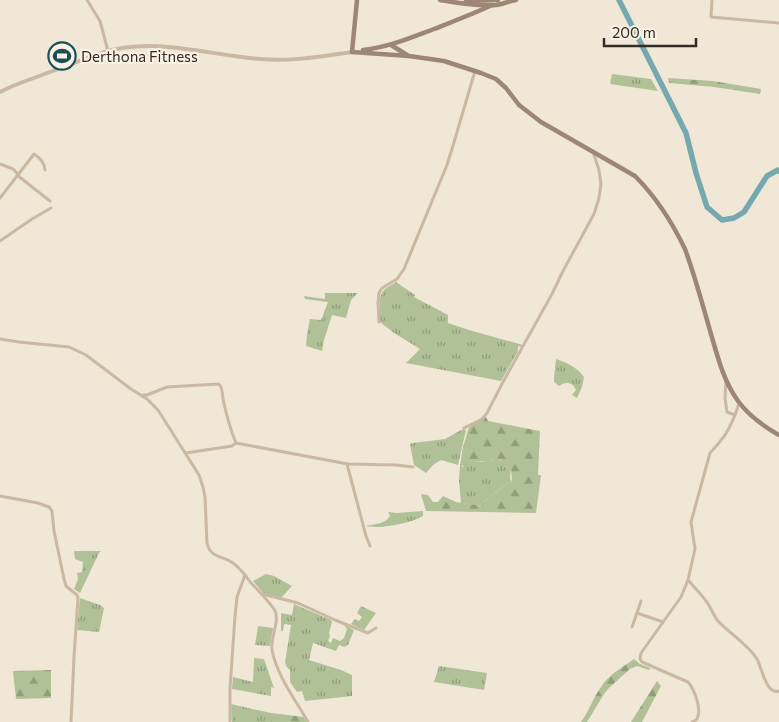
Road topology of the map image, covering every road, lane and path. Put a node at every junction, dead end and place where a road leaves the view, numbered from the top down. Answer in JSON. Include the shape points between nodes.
{"nodes":[{"id":1,"x":87,"y":0,"type":"edge"},
{"id":2,"x":357,"y":0,"type":"edge"},
{"id":3,"x":440,"y":0,"type":"edge"},
{"id":4,"x":450,"y":0,"type":"edge"},
{"id":5,"x":497,"y":0,"type":"edge"},
{"id":6,"x":516,"y":0,"type":"edge"},
{"id":7,"x":712,"y":0,"type":"edge"},
{"id":8,"x":469,"y":4,"type":"junction"},
{"id":9,"x":482,"y":4,"type":"junction"},
{"id":10,"x":492,"y":5,"type":"junction"},
{"id":11,"x":469,"y":15,"type":"junction"},
{"id":12,"x":779,"y":23,"type":"edge"},
{"id":13,"x":405,"y":40,"type":"junction"},
{"id":14,"x":390,"y":45,"type":"junction"},
{"id":15,"x":108,"y":51,"type":"junction"},
{"id":16,"x":352,"y":52,"type":"junction"},
{"id":17,"x":393,"y":55,"type":"junction"},
{"id":18,"x":409,"y":56,"type":"junction"},
{"id":19,"x":476,"y":71,"type":"junction"},
{"id":20,"x":0,"y":92,"type":"edge"},
{"id":21,"x":593,"y":152,"type":"junction"},
{"id":22,"x":0,"y":164,"type":"edge"},
{"id":23,"x":45,"y":170,"type":"dead end"},
{"id":24,"x":17,"y":175,"type":"junction"},
{"id":25,"x":0,"y":198,"type":"edge"},
{"id":26,"x":50,"y":201,"type":"dead end"},
{"id":27,"x":51,"y":208,"type":"dead end"},
{"id":28,"x":0,"y":241,"type":"edge"},
{"id":29,"x":379,"y":322,"type":"dead end"},
{"id":30,"x":0,"y":339,"type":"edge"},
{"id":31,"x":726,"y":380,"type":"junction"},
{"id":32,"x":142,"y":396,"type":"junction"},
{"id":33,"x":739,"y":402,"type":"junction"},
{"id":34,"x":735,"y":415,"type":"junction"},
{"id":35,"x":464,"y":428,"type":"dead end"},
{"id":36,"x":779,"y":435,"type":"edge"},
{"id":37,"x":236,"y":442,"type":"junction"},
{"id":38,"x":186,"y":453,"type":"junction"},
{"id":39,"x":347,"y":464,"type":"junction"},
{"id":40,"x":413,"y":467,"type":"dead end"},
{"id":41,"x":0,"y":496,"type":"edge"},
{"id":42,"x":370,"y":546,"type":"dead end"},
{"id":43,"x":245,"y":575,"type":"junction"},
{"id":44,"x":688,"y":580,"type":"junction"},
{"id":45,"x":262,"y":594,"type":"junction"},
{"id":46,"x":641,"y":601,"type":"dead end"},
{"id":47,"x":637,"y":613,"type":"junction"},
{"id":48,"x":664,"y":622,"type":"junction"},
{"id":49,"x":632,"y":627,"type":"dead end"},
{"id":50,"x":376,"y":628,"type":"dead end"},
{"id":51,"x":779,"y":691,"type":"edge"},
{"id":52,"x":71,"y":722,"type":"edge"},
{"id":53,"x":230,"y":722,"type":"edge"},
{"id":54,"x":308,"y":722,"type":"edge"},
{"id":55,"x":692,"y":722,"type":"edge"}],
"edges":[{"from":1,"to":15,"type":"street","via":[[100,21]]},
{"from":2,"to":16,"type":"main road"},
{"from":3,"to":8,"type":"main road"},
{"from":4,"to":5,"type":"main road"},
{"from":5,"to":9,"type":"main road"},
{"from":6,"to":10,"type":"main road"},
{"from":7,"to":12,"type":"street","via":[[711,17]]},
{"from":8,"to":9,"type":"main road"},
{"from":8,"to":11,"type":"main road","via":[[472,8]]},
{"from":9,"to":10,"type":"main road"},
{"from":9,"to":11,"type":"main road"},
{"from":10,"to":11,"type":"main road"},
{"from":11,"to":13,"type":"main road"},
{"from":13,"to":14,"type":"main road"},
{"from":13,"to":18,"type":"main road","via":[[405,53]]},
{"from":14,"to":16,"type":"main road"},
{"from":14,"to":17,"type":"main road","via":[[388,52]]},
{"from":14,"to":18,"type":"main road"},
{"from":15,"to":16,"type":"street","via":[[131,46],[160,46],[276,60]]},
{"from":15,"to":20,"type":"street"},
{"from":16,"to":17,"type":"main road"},
{"from":17,"to":18,"type":"main road"},
{"from":18,"to":19,"type":"main road","via":[[444,61]]},
{"from":19,"to":21,"type":"main road","via":[[496,80],[519,105],[541,122]]},
{"from":19,"to":29,"type":"street","via":[[456,139],[404,269],[379,293]]},
{"from":21,"to":31,"type":"main road","via":[[635,176],[659,203],[678,234],[689,259]]},
{"from":21,"to":35,"type":"street","via":[[601,184],[594,214],[487,413]]},
{"from":22,"to":24,"type":"street"},
{"from":23,"to":24,"type":"street","via":[[45,165],[34,154]]},
{"from":24,"to":25,"type":"street"},
{"from":24,"to":26,"type":"street"},
{"from":27,"to":28,"type":"street"},
{"from":30,"to":32,"type":"street","via":[[78,350]]},
{"from":31,"to":33,"type":"main road"},
{"from":31,"to":34,"type":"street","via":[[727,412]]},
{"from":32,"to":37,"type":"street","via":[[167,387],[219,384]]},
{"from":32,"to":38,"type":"street","via":[[158,410]]},
{"from":33,"to":34,"type":"street"},
{"from":33,"to":36,"type":"main road","via":[[751,416]]},
{"from":34,"to":44,"type":"street","via":[[710,453],[691,522],[695,549]]},
{"from":37,"to":38,"type":"street","via":[[232,446]]},
{"from":37,"to":39,"type":"street"},
{"from":38,"to":43,"type":"street","via":[[204,488],[209,549],[212,554],[232,562]]},
{"from":39,"to":40,"type":"street"},
{"from":39,"to":42,"type":"street"},
{"from":41,"to":52,"type":"street","via":[[38,502],[52,511],[66,586],[78,598]]},
{"from":43,"to":45,"type":"street"},
{"from":43,"to":53,"type":"street","via":[[237,597],[235,616]]},
{"from":44,"to":48,"type":"street"},
{"from":44,"to":51,"type":"street","via":[[717,620],[757,659],[772,691]]},
{"from":45,"to":50,"type":"street","via":[[298,603],[368,632]]},
{"from":45,"to":54,"type":"street","via":[[276,612],[272,647],[276,665]]},
{"from":46,"to":47,"type":"street"},
{"from":47,"to":48,"type":"street"},
{"from":47,"to":49,"type":"street"},
{"from":48,"to":55,"type":"street","via":[[640,659],[688,682],[693,688],[698,716]]}]}
